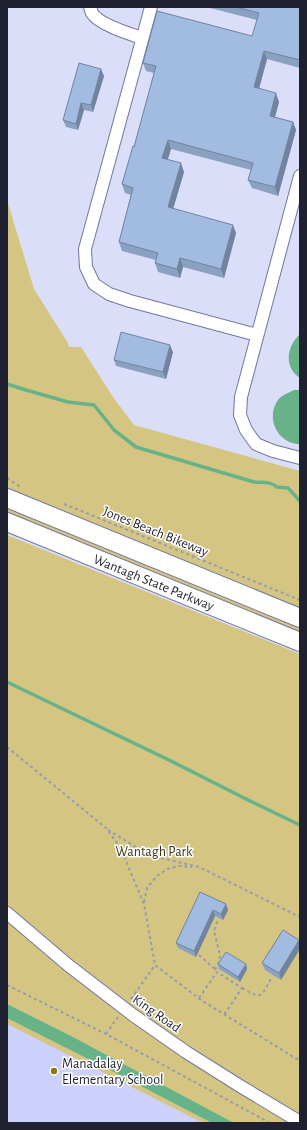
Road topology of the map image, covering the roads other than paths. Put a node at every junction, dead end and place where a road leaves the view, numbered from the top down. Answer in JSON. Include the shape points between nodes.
{"nodes":[{"id":1,"x":90,"y":7,"type":"edge"},
{"id":2,"x":151,"y":7,"type":"edge"},
{"id":3,"x":142,"y":38,"type":"junction"},
{"id":4,"x":300,"y":176,"type":"edge"},
{"id":5,"x":257,"y":335,"type":"junction"},
{"id":6,"x":300,"y":458,"type":"edge"},
{"id":7,"x":7,"y":498,"type":"edge"},
{"id":8,"x":7,"y":522,"type":"edge"},
{"id":9,"x":300,"y":618,"type":"edge"},
{"id":10,"x":300,"y":642,"type":"edge"},
{"id":11,"x":7,"y":913,"type":"edge"},
{"id":12,"x":300,"y":1122,"type":"edge"}],
"edges":[{"from":1,"to":3,"type":"street","via":[[92,14],[102,22]]},
{"from":2,"to":3,"type":"street"},
{"from":3,"to":5,"type":"street","via":[[85,249],[86,267],[94,284],[109,294]]},
{"from":4,"to":5,"type":"street"},
{"from":5,"to":6,"type":"street","via":[[241,397],[240,415],[256,444]]},
{"from":7,"to":9,"type":"highway","name":"Wantagh State Parkway"},
{"from":8,"to":10,"type":"highway","name":"Wantagh State Parkway"},
{"from":11,"to":12,"type":"street","name":"King Road","via":[[68,965],[133,1015],[186,1052]]}]}
